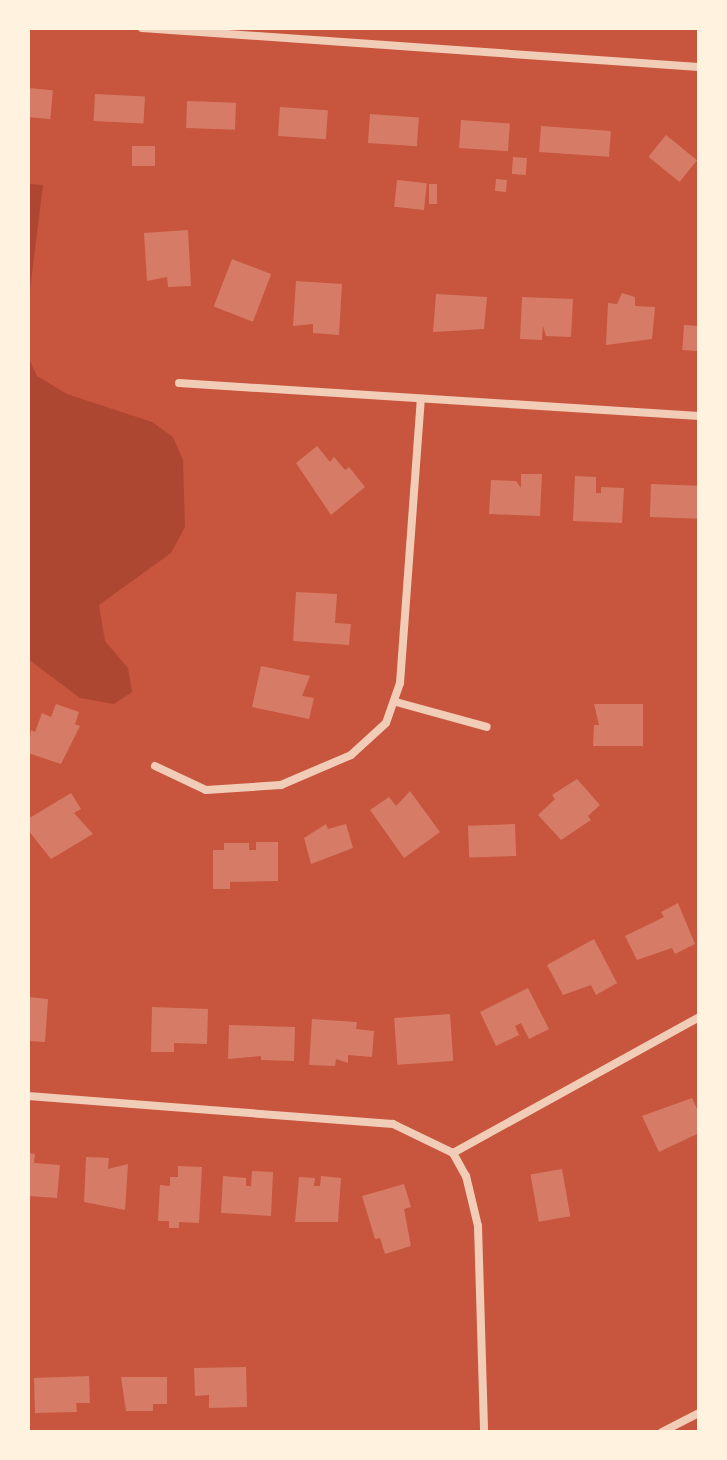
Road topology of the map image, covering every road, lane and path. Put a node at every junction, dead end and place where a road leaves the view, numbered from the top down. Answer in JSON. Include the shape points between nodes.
{"nodes":[{"id":1,"x":142,"y":28,"type":"edge"},
{"id":2,"x":699,"y":67,"type":"edge"},
{"id":3,"x":179,"y":383,"type":"dead end"},
{"id":4,"x":421,"y":400,"type":"junction"},
{"id":5,"x":699,"y":416,"type":"edge"},
{"id":6,"x":396,"y":702,"type":"junction"},
{"id":7,"x":487,"y":727,"type":"dead end"},
{"id":8,"x":155,"y":766,"type":"dead end"},
{"id":9,"x":699,"y":1017,"type":"edge"},
{"id":10,"x":28,"y":1096,"type":"edge"},
{"id":11,"x":453,"y":1153,"type":"junction"},
{"id":12,"x":699,"y":1413,"type":"edge"},
{"id":13,"x":484,"y":1432,"type":"edge"},
{"id":14,"x":662,"y":1432,"type":"edge"}],
"edges":[{"from":1,"to":2,"type":"street"},
{"from":3,"to":4,"type":"street"},
{"from":4,"to":5,"type":"street"},
{"from":4,"to":6,"type":"street"},
{"from":6,"to":7,"type":"street"},
{"from":6,"to":8,"type":"street","via":[[382,727],[351,755],[281,785],[206,790]]},
{"from":9,"to":11,"type":"street"},
{"from":10,"to":11,"type":"street","via":[[393,1124]]},
{"from":11,"to":13,"type":"street","via":[[466,1176],[478,1226]]},
{"from":12,"to":14,"type":"street"}]}
